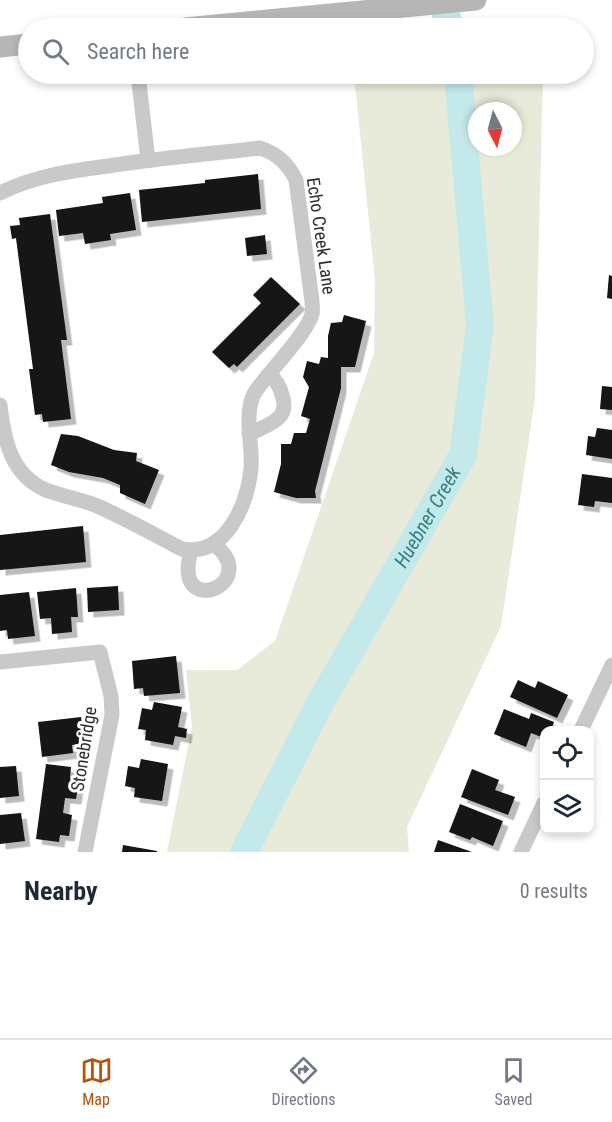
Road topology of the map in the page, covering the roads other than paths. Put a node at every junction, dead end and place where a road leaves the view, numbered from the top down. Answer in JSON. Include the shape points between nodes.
{"nodes":[{"id":1,"x":476,"y":0,"type":"edge"},
{"id":2,"x":294,"y":18,"type":"edge"},
{"id":3,"x":18,"y":45,"type":"edge"},
{"id":4,"x":0,"y":47,"type":"edge"},
{"id":5,"x":139,"y":84,"type":"edge"},
{"id":6,"x":148,"y":160,"type":"junction"},
{"id":7,"x":0,"y":193,"type":"edge"},
{"id":8,"x":269,"y":374,"type":"junction"},
{"id":9,"x":0,"y":405,"type":"edge"},
{"id":10,"x":249,"y":434,"type":"junction"},
{"id":11,"x":215,"y":544,"type":"junction"},
{"id":12,"x":190,"y":551,"type":"junction"},
{"id":13,"x":0,"y":662,"type":"edge"},
{"id":14,"x":612,"y":665,"type":"edge"},
{"id":15,"x":583,"y":726,"type":"edge"},
{"id":16,"x":540,"y":811,"type":"edge"},
{"id":17,"x":85,"y":852,"type":"edge"},
{"id":18,"x":520,"y":852,"type":"edge"}],
"edges":[{"from":1,"to":2,"type":"main road"},
{"from":3,"to":4,"type":"main road"},
{"from":5,"to":6,"type":"street"},
{"from":6,"to":7,"type":"street","name":"Echo Creek Lane","via":[[64,172]]},
{"from":6,"to":8,"type":"street","name":"Echo Creek Lane","via":[[260,148],[277,155],[292,172],[300,201],[312,315]]},
{"from":8,"to":10,"type":"street","name":"Echo Creek Lane","via":[[252,397]]},
{"from":8,"to":10,"type":"street","via":[[282,392],[283,414]]},
{"from":9,"to":12,"type":"street","via":[[10,454],[31,483],[92,504]]},
{"from":10,"to":11,"type":"street","name":"Echo Creek Lane","via":[[251,468],[245,499],[226,534]]},
{"from":11,"to":12,"type":"street"},
{"from":11,"to":12,"type":"street","via":[[226,556],[228,566],[227,579],[221,587],[202,590],[193,585],[188,576]]},
{"from":13,"to":17,"type":"street","name":"Stonebridge","via":[[100,652],[112,715]]},
{"from":14,"to":15,"type":"street"},
{"from":16,"to":18,"type":"street"}]}
